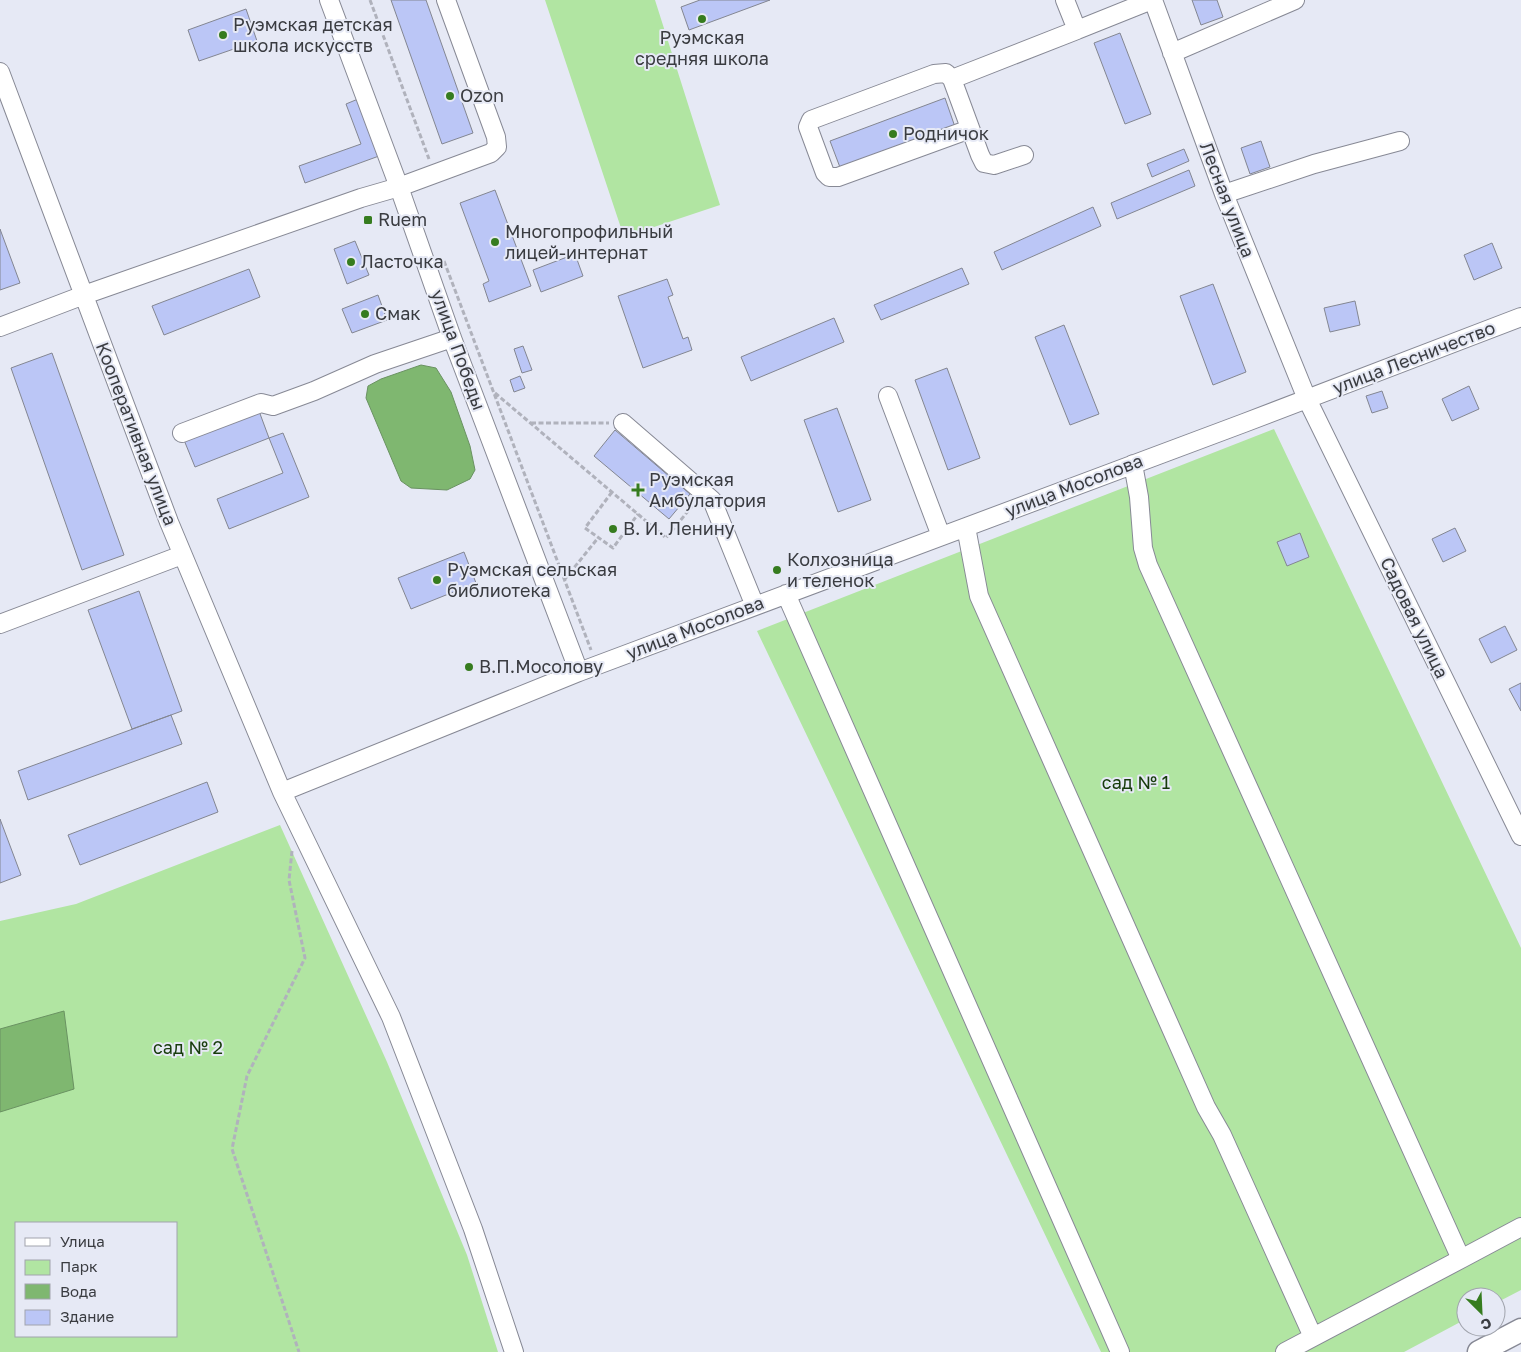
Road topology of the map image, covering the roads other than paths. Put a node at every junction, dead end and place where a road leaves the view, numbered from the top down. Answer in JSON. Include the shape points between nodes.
{"nodes":[{"id":1,"x":329,"y":0,"type":"edge"},
{"id":2,"x":446,"y":0,"type":"edge"},
{"id":3,"x":1065,"y":0,"type":"edge"},
{"id":4,"x":1152,"y":0,"type":"edge"},
{"id":5,"x":1295,"y":0,"type":"edge"},
{"id":6,"x":1076,"y":30,"type":"junction"},
{"id":7,"x":1172,"y":53,"type":"junction"},
{"id":8,"x":0,"y":72,"type":"edge"},
{"id":9,"x":952,"y":79,"type":"junction"},
{"id":10,"x":970,"y":129,"type":"junction"},
{"id":11,"x":1400,"y":142,"type":"dead end"},
{"id":12,"x":1024,"y":155,"type":"dead end"},
{"id":13,"x":399,"y":187,"type":"junction"},
{"id":14,"x":1224,"y":194,"type":"junction"},
{"id":15,"x":84,"y":295,"type":"junction"},
{"id":16,"x":1521,"y":317,"type":"edge"},
{"id":17,"x":0,"y":327,"type":"edge"},
{"id":18,"x":452,"y":338,"type":"junction"},
{"id":19,"x":888,"y":396,"type":"dead end"},
{"id":20,"x":1307,"y":399,"type":"junction"},
{"id":21,"x":623,"y":423,"type":"road end"},
{"id":22,"x":182,"y":433,"type":"dead end"},
{"id":23,"x":1133,"y":464,"type":"junction"},
{"id":24,"x":966,"y":527,"type":"junction"},
{"id":25,"x":941,"y":536,"type":"junction"},
{"id":26,"x":182,"y":555,"type":"junction"},
{"id":27,"x":786,"y":594,"type":"junction"},
{"id":28,"x":755,"y":606,"type":"junction"},
{"id":29,"x":0,"y":624,"type":"edge"},
{"id":30,"x":579,"y":672,"type":"junction"},
{"id":31,"x":282,"y":792,"type":"junction"},
{"id":32,"x":1521,"y":836,"type":"edge"},
{"id":33,"x":1521,"y":1227,"type":"edge"},
{"id":34,"x":1461,"y":1259,"type":"junction"},
{"id":35,"x":1521,"y":1330,"type":"edge"},
{"id":36,"x":1312,"y":1337,"type":"junction"},
{"id":37,"x":1493,"y":1349,"type":"edge"},
{"id":38,"x":514,"y":1352,"type":"edge"},
{"id":39,"x":1120,"y":1352,"type":"edge"},
{"id":40,"x":1285,"y":1352,"type":"edge"}],
"edges":[{"from":1,"to":13,"type":"street","name":"улица Победы"},
{"from":2,"to":13,"type":"street","via":[[497,146],[491,153]]},
{"from":3,"to":6,"type":"street"},
{"from":4,"to":6,"type":"street"},
{"from":4,"to":7,"type":"street","name":"Лесная улица"},
{"from":5,"to":7,"type":"street"},
{"from":6,"to":9,"type":"street"},
{"from":7,"to":14,"type":"street","name":"Лесная улица"},
{"from":8,"to":15,"type":"street","name":"Кооперативная улица"},
{"from":9,"to":10,"type":"street"},
{"from":9,"to":10,"type":"street","via":[[946,72],[934,74],[811,120],[808,127],[829,177],[838,177]]},
{"from":10,"to":12,"type":"street","via":[[984,163],[994,165]]},
{"from":11,"to":14,"type":"street","via":[[1314,164]]},
{"from":13,"to":15,"type":"street"},
{"from":13,"to":18,"type":"street","name":"улица Победы"},
{"from":14,"to":20,"type":"street","name":"Лесная улица"},
{"from":15,"to":17,"type":"street"},
{"from":15,"to":26,"type":"street","name":"Кооперативная улица"},
{"from":16,"to":20,"type":"street","name":"улица Лесничество"},
{"from":18,"to":22,"type":"street","via":[[375,364],[273,406],[261,404]]},
{"from":18,"to":30,"type":"street","name":"улица Победы"},
{"from":19,"to":25,"type":"street"},
{"from":20,"to":23,"type":"street","name":"улица Мосолова"},
{"from":20,"to":32,"type":"street","name":"Садовая улица"},
{"from":21,"to":28,"type":"street","via":[[712,500]]},
{"from":23,"to":24,"type":"street","name":"улица Мосолова"},
{"from":23,"to":34,"type":"street","via":[[1148,565]]},
{"from":24,"to":25,"type":"street","name":"улица Мосолова"},
{"from":24,"to":36,"type":"street","via":[[979,596]]},
{"from":25,"to":27,"type":"street","name":"улица Мосолова"},
{"from":26,"to":29,"type":"street"},
{"from":26,"to":31,"type":"street","name":"Кооперативная улица"},
{"from":27,"to":28,"type":"street","name":"улица Мосолова"},
{"from":27,"to":39,"type":"street"},
{"from":28,"to":30,"type":"street","name":"улица Мосолова"},
{"from":30,"to":31,"type":"street","name":"улица Мосолова"},
{"from":31,"to":38,"type":"street","name":"Кооперативная улица","via":[[391,1017],[473,1229]]},
{"from":33,"to":34,"type":"street"},
{"from":34,"to":36,"type":"street"},
{"from":35,"to":37,"type":"main road"},
{"from":36,"to":40,"type":"street"}]}
